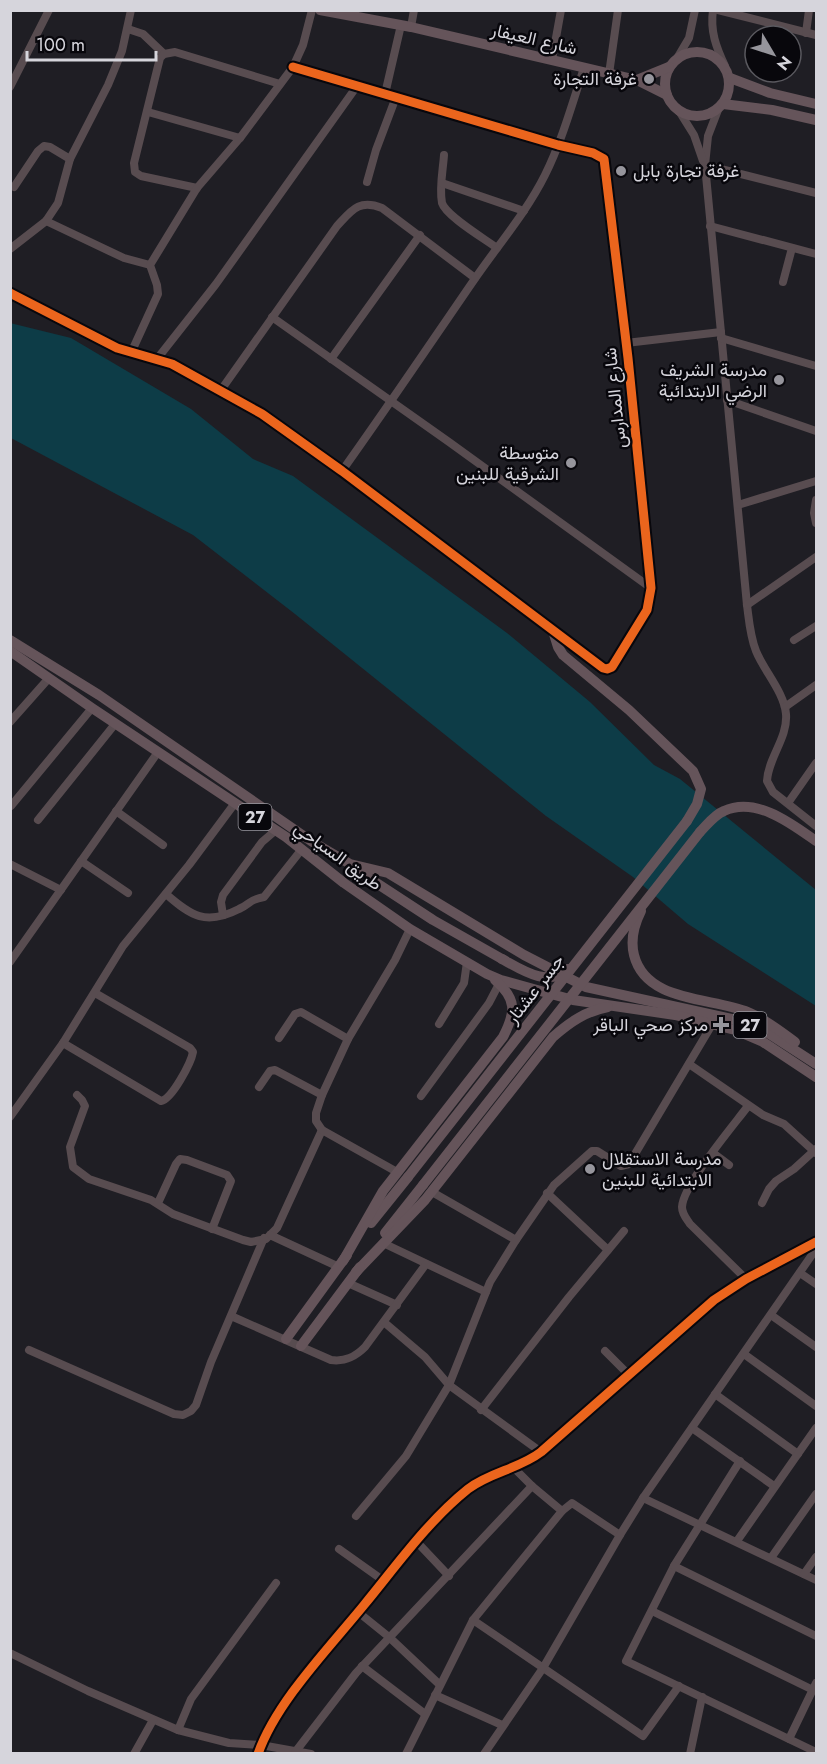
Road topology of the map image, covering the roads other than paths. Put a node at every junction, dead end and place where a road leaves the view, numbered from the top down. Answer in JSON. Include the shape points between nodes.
{"nodes":[{"id":1,"x":50,"y":10,"type":"edge"},
{"id":2,"x":131,"y":10,"type":"edge"},
{"id":3,"x":312,"y":10,"type":"edge"},
{"id":4,"x":320,"y":10,"type":"edge"},
{"id":5,"x":414,"y":10,"type":"edge"},
{"id":6,"x":561,"y":10,"type":"edge"},
{"id":7,"x":618,"y":10,"type":"edge"},
{"id":8,"x":695,"y":10,"type":"edge"},
{"id":9,"x":715,"y":10,"type":"edge"},
{"id":10,"x":808,"y":10,"type":"edge"},
{"id":11,"x":406,"y":26,"type":"junction"},
{"id":12,"x":128,"y":29,"type":"junction"},
{"id":13,"x":806,"y":33,"type":"junction"},
{"id":14,"x":816,"y":35,"type":"edge"},
{"id":15,"x":164,"y":54,"type":"junction"},
{"id":16,"x":552,"y":60,"type":"junction"},
{"id":17,"x":673,"y":63,"type":"junction"},
{"id":18,"x":725,"y":66,"type":"junction"},
{"id":19,"x":293,"y":67,"type":"junction"},
{"id":20,"x":584,"y":68,"type":"junction"},
{"id":21,"x":609,"y":74,"type":"junction"},
{"id":22,"x":730,"y":78,"type":"junction"},
{"id":23,"x":637,"y":80,"type":"junction"},
{"id":24,"x":280,"y":84,"type":"junction"},
{"id":25,"x":357,"y":86,"type":"junction"},
{"id":26,"x":10,"y":87,"type":"edge"},
{"id":27,"x":386,"y":94,"type":"junction"},
{"id":28,"x":667,"y":95,"type":"junction"},
{"id":29,"x":396,"y":98,"type":"junction"},
{"id":30,"x":816,"y":104,"type":"edge"},
{"id":31,"x":720,"y":107,"type":"junction"},
{"id":32,"x":679,"y":111,"type":"junction"},
{"id":33,"x":148,"y":112,"type":"junction"},
{"id":34,"x":816,"y":120,"type":"edge"},
{"id":35,"x":240,"y":138,"type":"junction"},
{"id":36,"x":558,"y":145,"type":"junction"},
{"id":37,"x":444,"y":155,"type":"dead end"},
{"id":38,"x":70,"y":159,"type":"junction"},
{"id":39,"x":705,"y":165,"type":"junction"},
{"id":40,"x":367,"y":182,"type":"dead end"},
{"id":41,"x":442,"y":183,"type":"junction"},
{"id":42,"x":14,"y":187,"type":"dead end"},
{"id":43,"x":197,"y":188,"type":"junction"},
{"id":44,"x":816,"y":193,"type":"edge"},
{"id":45,"x":524,"y":211,"type":"junction"},
{"id":46,"x":46,"y":221,"type":"junction"},
{"id":47,"x":710,"y":226,"type":"junction"},
{"id":48,"x":420,"y":235,"type":"junction"},
{"id":49,"x":497,"y":248,"type":"junction"},
{"id":50,"x":792,"y":248,"type":"junction"},
{"id":51,"x":10,"y":249,"type":"edge"},
{"id":52,"x":816,"y":254,"type":"edge"},
{"id":53,"x":150,"y":265,"type":"junction"},
{"id":54,"x":475,"y":278,"type":"junction"},
{"id":55,"x":783,"y":282,"type":"dead end"},
{"id":56,"x":10,"y":293,"type":"edge"},
{"id":57,"x":272,"y":317,"type":"junction"},
{"id":58,"x":721,"y":335,"type":"junction"},
{"id":59,"x":626,"y":343,"type":"junction"},
{"id":60,"x":131,"y":353,"type":"junction"},
{"id":61,"x":157,"y":359,"type":"junction"},
{"id":62,"x":331,"y":359,"type":"junction"},
{"id":63,"x":816,"y":366,"type":"edge"},
{"id":64,"x":221,"y":390,"type":"junction"},
{"id":65,"x":728,"y":400,"type":"junction"},
{"id":66,"x":392,"y":401,"type":"junction"},
{"id":67,"x":816,"y":431,"type":"edge"},
{"id":68,"x":342,"y":471,"type":"junction"},
{"id":69,"x":816,"y":481,"type":"edge"},
{"id":70,"x":816,"y":500,"type":"edge"},
{"id":71,"x":738,"y":505,"type":"junction"},
{"id":72,"x":816,"y":523,"type":"edge"},
{"id":73,"x":816,"y":557,"type":"edge"},
{"id":74,"x":651,"y":588,"type":"junction"},
{"id":75,"x":747,"y":605,"type":"junction"},
{"id":76,"x":816,"y":626,"type":"edge"},
{"id":77,"x":553,"y":631,"type":"junction"},
{"id":78,"x":10,"y":640,"type":"edge"},
{"id":79,"x":794,"y":640,"type":"dead end"},
{"id":80,"x":10,"y":651,"type":"edge"},
{"id":81,"x":49,"y":678,"type":"junction"},
{"id":82,"x":816,"y":685,"type":"edge"},
{"id":83,"x":785,"y":707,"type":"junction"},
{"id":84,"x":92,"y":708,"type":"junction"},
{"id":85,"x":10,"y":722,"type":"edge"},
{"id":86,"x":115,"y":724,"type":"junction"},
{"id":87,"x":158,"y":752,"type":"junction"},
{"id":88,"x":816,"y":764,"type":"edge"},
{"id":89,"x":235,"y":803,"type":"junction"},
{"id":90,"x":788,"y":803,"type":"junction"},
{"id":91,"x":11,"y":806,"type":"edge"},
{"id":92,"x":116,"y":811,"type":"junction"},
{"id":93,"x":38,"y":820,"type":"dead end"},
{"id":94,"x":816,"y":825,"type":"edge"},
{"id":95,"x":276,"y":830,"type":"junction"},
{"id":96,"x":816,"y":842,"type":"edge"},
{"id":97,"x":163,"y":844,"type":"dead end"},
{"id":98,"x":302,"y":849,"type":"junction"},
{"id":99,"x":342,"y":860,"type":"junction"},
{"id":100,"x":81,"y":861,"type":"junction"},
{"id":101,"x":10,"y":864,"type":"edge"},
{"id":102,"x":61,"y":890,"type":"junction"},
{"id":103,"x":128,"y":893,"type":"dead end"},
{"id":104,"x":166,"y":894,"type":"junction"},
{"id":105,"x":651,"y":894,"type":"junction"},
{"id":106,"x":223,"y":915,"type":"junction"},
{"id":107,"x":410,"y":929,"type":"junction"},
{"id":108,"x":583,"y":955,"type":"junction"},
{"id":109,"x":10,"y":962,"type":"edge"},
{"id":110,"x":466,"y":962,"type":"junction"},
{"id":111,"x":500,"y":982,"type":"junction"},
{"id":112,"x":95,"y":993,"type":"junction"},
{"id":113,"x":626,"y":1007,"type":"junction"},
{"id":114,"x":713,"y":1023,"type":"junction"},
{"id":115,"x":439,"y":1024,"type":"dead end"},
{"id":116,"x":279,"y":1038,"type":"dead end"},
{"id":117,"x":348,"y":1039,"type":"junction"},
{"id":118,"x":63,"y":1043,"type":"junction"},
{"id":119,"x":816,"y":1059,"type":"edge"},
{"id":120,"x":690,"y":1064,"type":"junction"},
{"id":121,"x":816,"y":1064,"type":"edge"},
{"id":122,"x":816,"y":1077,"type":"edge"},
{"id":123,"x":259,"y":1087,"type":"dead end"},
{"id":124,"x":77,"y":1095,"type":"dead end"},
{"id":125,"x":322,"y":1095,"type":"junction"},
{"id":126,"x":422,"y":1096,"type":"dead end"},
{"id":127,"x":748,"y":1106,"type":"junction"},
{"id":128,"x":11,"y":1114,"type":"edge"},
{"id":129,"x":322,"y":1130,"type":"junction"},
{"id":130,"x":815,"y":1151,"type":"edge"},
{"id":131,"x":713,"y":1153,"type":"junction"},
{"id":132,"x":729,"y":1165,"type":"dead end"},
{"id":133,"x":397,"y":1172,"type":"junction"},
{"id":134,"x":427,"y":1189,"type":"junction"},
{"id":135,"x":547,"y":1193,"type":"junction"},
{"id":136,"x":158,"y":1203,"type":"junction"},
{"id":137,"x":762,"y":1203,"type":"dead end"},
{"id":138,"x":213,"y":1229,"type":"junction"},
{"id":139,"x":624,"y":1231,"type":"dead end"},
{"id":140,"x":267,"y":1237,"type":"junction"},
{"id":141,"x":516,"y":1240,"type":"junction"},
{"id":142,"x":816,"y":1242,"type":"edge"},
{"id":143,"x":383,"y":1243,"type":"junction"},
{"id":144,"x":816,"y":1249,"type":"edge"},
{"id":145,"x":608,"y":1250,"type":"junction"},
{"id":146,"x":341,"y":1264,"type":"junction"},
{"id":147,"x":426,"y":1264,"type":"junction"},
{"id":148,"x":356,"y":1272,"type":"junction"},
{"id":149,"x":800,"y":1273,"type":"junction"},
{"id":150,"x":746,"y":1279,"type":"junction"},
{"id":151,"x":348,"y":1283,"type":"junction"},
{"id":152,"x":816,"y":1284,"type":"edge"},
{"id":153,"x":486,"y":1292,"type":"junction"},
{"id":154,"x":397,"y":1305,"type":"junction"},
{"id":155,"x":771,"y":1314,"type":"junction"},
{"id":156,"x":231,"y":1316,"type":"junction"},
{"id":157,"x":384,"y":1323,"type":"junction"},
{"id":158,"x":286,"y":1339,"type":"junction"},
{"id":159,"x":301,"y":1346,"type":"junction"},
{"id":160,"x":816,"y":1347,"type":"edge"},
{"id":161,"x":29,"y":1350,"type":"dead end"},
{"id":162,"x":605,"y":1351,"type":"dead end"},
{"id":163,"x":744,"y":1354,"type":"junction"},
{"id":164,"x":629,"y":1375,"type":"junction"},
{"id":165,"x":449,"y":1385,"type":"junction"},
{"id":166,"x":715,"y":1395,"type":"junction"},
{"id":167,"x":816,"y":1406,"type":"edge"},
{"id":168,"x":481,"y":1410,"type":"junction"},
{"id":169,"x":692,"y":1428,"type":"junction"},
{"id":170,"x":816,"y":1428,"type":"edge"},
{"id":171,"x":542,"y":1452,"type":"junction"},
{"id":172,"x":798,"y":1454,"type":"junction"},
{"id":173,"x":740,"y":1461,"type":"junction"},
{"id":174,"x":514,"y":1468,"type":"junction"},
{"id":175,"x":531,"y":1486,"type":"junction"},
{"id":176,"x":774,"y":1486,"type":"junction"},
{"id":177,"x":816,"y":1494,"type":"edge"},
{"id":178,"x":643,"y":1498,"type":"junction"},
{"id":179,"x":562,"y":1511,"type":"junction"},
{"id":180,"x":356,"y":1516,"type":"dead end"},
{"id":181,"x":700,"y":1524,"type":"junction"},
{"id":182,"x":620,"y":1534,"type":"junction"},
{"id":183,"x":416,"y":1540,"type":"junction"},
{"id":184,"x":737,"y":1541,"type":"junction"},
{"id":185,"x":339,"y":1549,"type":"dead end"},
{"id":186,"x":816,"y":1557,"type":"edge"},
{"id":187,"x":771,"y":1558,"type":"junction"},
{"id":188,"x":674,"y":1566,"type":"junction"},
{"id":189,"x":804,"y":1574,"type":"junction"},
{"id":190,"x":449,"y":1576,"type":"junction"},
{"id":191,"x":816,"y":1580,"type":"edge"},
{"id":192,"x":384,"y":1581,"type":"junction"},
{"id":193,"x":276,"y":1582,"type":"dead end"},
{"id":194,"x":652,"y":1611,"type":"junction"},
{"id":195,"x":358,"y":1612,"type":"junction"},
{"id":196,"x":472,"y":1620,"type":"junction"},
{"id":197,"x":816,"y":1636,"type":"edge"},
{"id":198,"x":389,"y":1637,"type":"junction"},
{"id":199,"x":10,"y":1653,"type":"edge"},
{"id":200,"x":362,"y":1666,"type":"junction"},
{"id":201,"x":543,"y":1668,"type":"junction"},
{"id":202,"x":440,"y":1685,"type":"junction"},
{"id":203,"x":679,"y":1686,"type":"junction"},
{"id":204,"x":815,"y":1687,"type":"edge"},
{"id":205,"x":435,"y":1695,"type":"junction"},
{"id":206,"x":702,"y":1697,"type":"junction"},
{"id":207,"x":425,"y":1714,"type":"junction"},
{"id":208,"x":153,"y":1720,"type":"junction"},
{"id":209,"x":502,"y":1725,"type":"junction"},
{"id":210,"x":178,"y":1730,"type":"junction"},
{"id":211,"x":789,"y":1739,"type":"junction"},
{"id":212,"x":260,"y":1749,"type":"edge"},
{"id":213,"x":296,"y":1751,"type":"junction"},
{"id":214,"x":816,"y":1752,"type":"edge"},
{"id":215,"x":134,"y":1754,"type":"edge"},
{"id":216,"x":311,"y":1754,"type":"edge"},
{"id":217,"x":406,"y":1754,"type":"edge"},
{"id":218,"x":484,"y":1754,"type":"edge"},
{"id":219,"x":690,"y":1754,"type":"edge"}],
"edges":[{"from":1,"to":26,"type":"street"},
{"from":2,"to":12,"type":"street"},
{"from":3,"to":19,"type":"street"},
{"from":4,"to":11,"type":"main road","name":"شارع العيفار"},
{"from":5,"to":11,"type":"street"},
{"from":6,"to":16,"type":"street"},
{"from":7,"to":21,"type":"street"},
{"from":8,"to":17,"type":"street","via":[[689,38]]},
{"from":9,"to":13,"type":"street"},
{"from":9,"to":18,"type":"street","via":[[711,24]]},
{"from":10,"to":13,"type":"street"},
{"from":11,"to":16,"type":"main road","name":"شارع العيفار"},
{"from":11,"to":27,"type":"street"},
{"from":12,"to":15,"type":"street","via":[[143,34]]},
{"from":12,"to":38,"type":"street","via":[[116,67]]},
{"from":13,"to":14,"type":"street"},
{"from":15,"to":24,"type":"street","via":[[175,52]]},
{"from":15,"to":33,"type":"street","via":[[158,64]]},
{"from":16,"to":20,"type":"main road","name":"شارع العيفار"},
{"from":17,"to":18,"type":"main road","via":[[696,51],[717,58]]},
{"from":17,"to":23,"type":"main road"},
{"from":17,"to":28,"type":"main road","via":[[666,76]]},
{"from":18,"to":22,"type":"main road"},
{"from":19,"to":24,"type":"street"},
{"from":19,"to":25,"type":"street"},
{"from":20,"to":21,"type":"main road","name":"شارع العيفار"},
{"from":20,"to":36,"type":"street"},
{"from":21,"to":23,"type":"main road","name":"شارع العيفار"},
{"from":22,"to":30,"type":"main road"},
{"from":22,"to":31,"type":"main road"},
{"from":23,"to":28,"type":"main road","name":"شارع العيفار"},
{"from":24,"to":35,"type":"street"},
{"from":25,"to":27,"type":"street"},
{"from":25,"to":61,"type":"street","via":[[216,284]]},
{"from":27,"to":29,"type":"street"},
{"from":28,"to":32,"type":"main road"},
{"from":29,"to":36,"type":"street"},
{"from":29,"to":40,"type":"street"},
{"from":31,"to":32,"type":"main road","via":[[698,117]]},
{"from":31,"to":34,"type":"main road","via":[[772,110]]},
{"from":31,"to":39,"type":"street","via":[[708,136]]},
{"from":32,"to":39,"type":"street","via":[[694,135]]},
{"from":33,"to":35,"type":"street"},
{"from":33,"to":43,"type":"street","via":[[135,172]]},
{"from":35,"to":43,"type":"street"},
{"from":36,"to":45,"type":"street"},
{"from":36,"to":59,"type":"street","name":"شارع المدارس","via":[[604,159]]},
{"from":37,"to":41,"type":"street"},
{"from":38,"to":42,"type":"street","via":[[44,146]]},
{"from":38,"to":46,"type":"street","via":[[58,203]]},
{"from":39,"to":44,"type":"street"},
{"from":39,"to":47,"type":"street"},
{"from":41,"to":45,"type":"street"},
{"from":41,"to":49,"type":"street","via":[[445,209]]},
{"from":43,"to":53,"type":"street"},
{"from":45,"to":49,"type":"street"},
{"from":46,"to":51,"type":"street"},
{"from":46,"to":53,"type":"street","via":[[124,258]]},
{"from":47,"to":50,"type":"street"},
{"from":47,"to":58,"type":"street"},
{"from":48,"to":54,"type":"street"},
{"from":48,"to":57,"type":"street","via":[[382,208],[363,204],[337,226]]},
{"from":48,"to":62,"type":"street"},
{"from":49,"to":54,"type":"street"},
{"from":50,"to":52,"type":"street"},
{"from":50,"to":55,"type":"street"},
{"from":53,"to":60,"type":"street","via":[[158,294]]},
{"from":54,"to":66,"type":"street"},
{"from":56,"to":60,"type":"street"},
{"from":57,"to":62,"type":"street"},
{"from":57,"to":64,"type":"street"},
{"from":58,"to":59,"type":"street"},
{"from":58,"to":63,"type":"street"},
{"from":58,"to":65,"type":"street"},
{"from":59,"to":74,"type":"street","name":"شارع المدارس"},
{"from":60,"to":61,"type":"street"},
{"from":61,"to":64,"type":"street"},
{"from":62,"to":66,"type":"street"},
{"from":64,"to":68,"type":"street","via":[[277,423]]},
{"from":65,"to":67,"type":"street"},
{"from":65,"to":71,"type":"street"},
{"from":66,"to":68,"type":"street"},
{"from":66,"to":74,"type":"street"},
{"from":68,"to":77,"type":"street"},
{"from":69,"to":71,"type":"street"},
{"from":70,"to":72,"type":"street"},
{"from":71,"to":75,"type":"street"},
{"from":73,"to":75,"type":"street"},
{"from":74,"to":77,"type":"street","name":"شارع المدارس","via":[[644,616],[608,669]]},
{"from":75,"to":83,"type":"street","via":[[757,652]]},
{"from":76,"to":79,"type":"street"},
{"from":77,"to":108,"type":"main road","name":"جسر عشتار","bridge":true,"via":[[563,655],[684,761],[700,783],[700,795],[687,821]]},
{"from":78,"to":99,"type":"main road","name":"طريق السياحي","number":"27","via":[[99,694]]},
{"from":80,"to":81,"type":"main road","name":"طريق السياحي","number":"27"},
{"from":81,"to":84,"type":"main road","name":"طريق السياحي","number":"27"},
{"from":81,"to":85,"type":"street"},
{"from":82,"to":83,"type":"street"},
{"from":83,"to":90,"type":"street","via":[[784,732],[767,782]]},
{"from":84,"to":86,"type":"main road","name":"طريق السياحي","number":"27"},
{"from":84,"to":91,"type":"street"},
{"from":86,"to":87,"type":"main road","name":"طريق السياحي","number":"27"},
{"from":86,"to":93,"type":"street"},
{"from":87,"to":89,"type":"main road","name":"طريق السياحي","number":"27"},
{"from":87,"to":92,"type":"street"},
{"from":88,"to":90,"type":"street"},
{"from":89,"to":95,"type":"main road","name":"طريق السياحي","number":"27"},
{"from":89,"to":104,"type":"street"},
{"from":90,"to":94,"type":"street"},
{"from":92,"to":97,"type":"street"},
{"from":92,"to":100,"type":"street"},
{"from":95,"to":98,"type":"main road","name":"طريق السياحي","number":"27"},
{"from":95,"to":106,"type":"street","via":[[262,842],[223,895]]},
{"from":96,"to":105,"type":"main road","name":"جسر عشتار","bridge":true,"via":[[768,812],[737,807],[723,811],[699,832]]},
{"from":98,"to":106,"type":"street","via":[[264,897],[254,898]]},
{"from":98,"to":107,"type":"main road","name":"طريق السياحي","number":"27"},
{"from":99,"to":108,"type":"main road","bridge":true,"via":[[433,920],[538,977],[564,973]]},
{"from":99,"to":121,"type":"main road","name":"طريق السياحي","number":"27","via":[[388,873],[466,922],[586,987],[716,1014],[752,1026]]},
{"from":100,"to":102,"type":"street"},
{"from":100,"to":103,"type":"street"},
{"from":101,"to":102,"type":"street"},
{"from":102,"to":109,"type":"street"},
{"from":104,"to":106,"type":"street","via":[[195,916]]},
{"from":104,"to":112,"type":"street","via":[[123,946]]},
{"from":105,"to":119,"type":"main road","bridge":true,"via":[[632,936],[636,962],[643,974],[672,992],[747,1011]]},
{"from":105,"to":134,"type":"main road","name":"جسر عشتار","bridge":true},
{"from":107,"to":110,"type":"main road","name":"طريق السياحي","number":"27"},
{"from":107,"to":117,"type":"street"},
{"from":108,"to":146,"type":"main road","name":"جسر عشتار","bridge":true},
{"from":110,"to":111,"type":"main road","name":"طريق السياحي","number":"27"},
{"from":110,"to":115,"type":"street","via":[[464,983]]},
{"from":111,"to":113,"type":"main road","name":"طريق السياحي","via":[[573,1000]]},
{"from":111,"to":126,"type":"street"},
{"from":111,"to":133,"type":"main road","via":[[513,1007],[503,1037]]},
{"from":112,"to":118,"type":"street"},
{"from":112,"to":118,"type":"street","via":[[190,1048],[189,1065],[168,1098],[161,1101]]},
{"from":113,"to":114,"type":"main road","number":"27"},
{"from":113,"to":134,"type":"main road","via":[[592,1011],[553,1037]]},
{"from":114,"to":120,"type":"street"},
{"from":114,"to":122,"type":"main road","number":"27","via":[[763,1042]]},
{"from":116,"to":117,"type":"street","via":[[295,1014],[301,1012]]},
{"from":117,"to":125,"type":"street"},
{"from":118,"to":128,"type":"street"},
{"from":120,"to":127,"type":"street"},
{"from":120,"to":135,"type":"street","via":[[629,1164],[621,1166],[592,1151]]},
{"from":123,"to":125,"type":"street","via":[[275,1070]]},
{"from":124,"to":136,"type":"street","via":[[85,1106],[70,1147],[73,1167],[89,1179]]},
{"from":125,"to":129,"type":"street","via":[[316,1113]]},
{"from":127,"to":130,"type":"street","via":[[784,1124]]},
{"from":127,"to":131,"type":"street"},
{"from":129,"to":133,"type":"street"},
{"from":129,"to":140,"type":"street","via":[[281,1220]]},
{"from":130,"to":137,"type":"street","via":[[776,1181]]},
{"from":131,"to":132,"type":"street"},
{"from":131,"to":150,"type":"street","via":[[685,1194],[683,1215]]},
{"from":133,"to":146,"type":"main road"},
{"from":134,"to":141,"type":"street"},
{"from":134,"to":143,"type":"main road"},
{"from":134,"to":148,"type":"main road"},
{"from":135,"to":141,"type":"street"},
{"from":135,"to":145,"type":"street"},
{"from":136,"to":138,"type":"street","via":[[172,1214]]},
{"from":136,"to":138,"type":"street","via":[[180,1160],[227,1175],[231,1181]]},
{"from":138,"to":140,"type":"street","via":[[251,1242]]},
{"from":139,"to":145,"type":"street"},
{"from":140,"to":146,"type":"street"},
{"from":140,"to":156,"type":"street"},
{"from":141,"to":153,"type":"street"},
{"from":142,"to":150,"type":"street"},
{"from":143,"to":147,"type":"street"},
{"from":143,"to":148,"type":"main road"},
{"from":144,"to":149,"type":"street"},
{"from":145,"to":168,"type":"street"},
{"from":146,"to":158,"type":"main road"},
{"from":147,"to":153,"type":"street"},
{"from":147,"to":154,"type":"street"},
{"from":148,"to":151,"type":"main road"},
{"from":149,"to":152,"type":"street"},
{"from":149,"to":155,"type":"street"},
{"from":150,"to":164,"type":"street","via":[[714,1300]]},
{"from":151,"to":154,"type":"street"},
{"from":151,"to":159,"type":"main road"},
{"from":153,"to":165,"type":"street"},
{"from":154,"to":157,"type":"street"},
{"from":155,"to":160,"type":"street"},
{"from":155,"to":163,"type":"street"},
{"from":156,"to":158,"type":"street"},
{"from":156,"to":161,"type":"street","via":[[196,1405],[183,1414],[174,1414]]},
{"from":157,"to":159,"type":"street","via":[[357,1355],[348,1359],[331,1360]]},
{"from":157,"to":165,"type":"street","via":[[425,1357]]},
{"from":158,"to":159,"type":"street"},
{"from":162,"to":164,"type":"street"},
{"from":163,"to":166,"type":"street"},
{"from":163,"to":167,"type":"street"},
{"from":164,"to":171,"type":"street"},
{"from":165,"to":168,"type":"street"},
{"from":165,"to":180,"type":"street","via":[[406,1456]]},
{"from":166,"to":169,"type":"street"},
{"from":166,"to":172,"type":"street"},
{"from":168,"to":171,"type":"street"},
{"from":169,"to":173,"type":"street"},
{"from":169,"to":178,"type":"street"},
{"from":170,"to":172,"type":"street"},
{"from":171,"to":174,"type":"street"},
{"from":172,"to":176,"type":"street"},
{"from":173,"to":176,"type":"street"},
{"from":173,"to":181,"type":"street"},
{"from":174,"to":175,"type":"street"},
{"from":174,"to":183,"type":"street","via":[[475,1484]]},
{"from":175,"to":179,"type":"street"},
{"from":175,"to":190,"type":"street"},
{"from":176,"to":184,"type":"street"},
{"from":177,"to":187,"type":"street"},
{"from":178,"to":181,"type":"street"},
{"from":178,"to":182,"type":"street"},
{"from":179,"to":182,"type":"street","via":[[572,1503]]},
{"from":179,"to":196,"type":"street"},
{"from":181,"to":184,"type":"street"},
{"from":181,"to":188,"type":"street"},
{"from":182,"to":201,"type":"street"},
{"from":183,"to":190,"type":"street"},
{"from":183,"to":192,"type":"street"},
{"from":184,"to":187,"type":"street"},
{"from":185,"to":192,"type":"street"},
{"from":186,"to":189,"type":"street"},
{"from":187,"to":189,"type":"street"},
{"from":188,"to":194,"type":"street"},
{"from":188,"to":197,"type":"street"},
{"from":189,"to":191,"type":"street"},
{"from":190,"to":198,"type":"street"},
{"from":192,"to":195,"type":"street"},
{"from":193,"to":210,"type":"street","via":[[191,1699]]},
{"from":194,"to":203,"type":"street","via":[[626,1660]]},
{"from":194,"to":204,"type":"street"},
{"from":195,"to":198,"type":"street"},
{"from":195,"to":212,"type":"street","via":[[290,1696]]},
{"from":196,"to":201,"type":"street"},
{"from":196,"to":202,"type":"street"},
{"from":198,"to":200,"type":"street"},
{"from":198,"to":202,"type":"street"},
{"from":199,"to":208,"type":"street"},
{"from":200,"to":207,"type":"street"},
{"from":200,"to":213,"type":"street"},
{"from":201,"to":203,"type":"street","via":[[642,1736]]},
{"from":201,"to":209,"type":"street"},
{"from":202,"to":205,"type":"street"},
{"from":203,"to":206,"type":"street"},
{"from":204,"to":211,"type":"street"},
{"from":205,"to":207,"type":"street"},
{"from":205,"to":209,"type":"street"},
{"from":206,"to":211,"type":"street"},
{"from":206,"to":219,"type":"street"},
{"from":207,"to":217,"type":"street"},
{"from":208,"to":210,"type":"street"},
{"from":208,"to":215,"type":"street"},
{"from":209,"to":218,"type":"street"},
{"from":210,"to":212,"type":"street"},
{"from":211,"to":214,"type":"street"},
{"from":212,"to":213,"type":"street"},
{"from":213,"to":216,"type":"street"}]}
